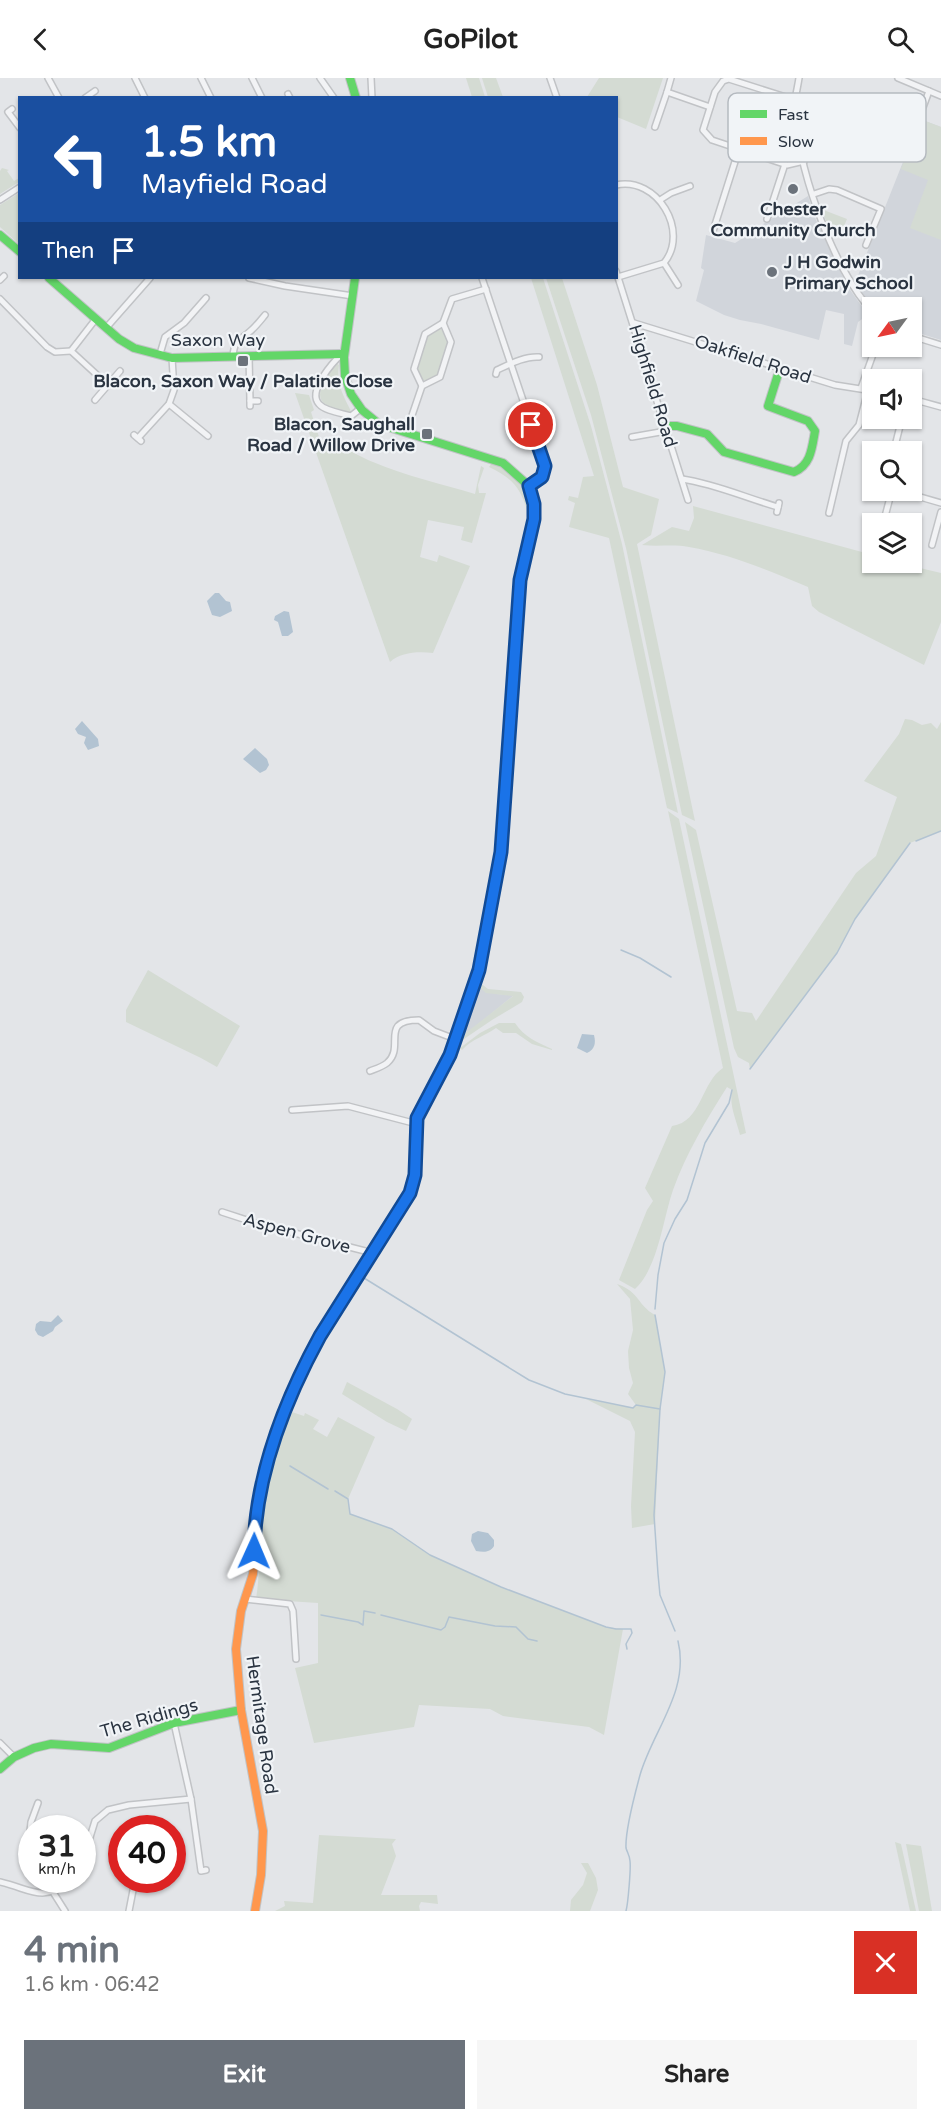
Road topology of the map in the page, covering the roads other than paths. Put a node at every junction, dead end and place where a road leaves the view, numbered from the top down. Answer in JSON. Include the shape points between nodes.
{"nodes":[{"id":1,"x":48,"y":78,"type":"edge"},
{"id":2,"x":135,"y":78,"type":"edge"},
{"id":3,"x":201,"y":78,"type":"edge"},
{"id":4,"x":252,"y":78,"type":"edge"},
{"id":5,"x":320,"y":78,"type":"edge"},
{"id":6,"x":350,"y":78,"type":"edge"},
{"id":7,"x":371,"y":78,"type":"edge"},
{"id":8,"x":550,"y":78,"type":"edge"},
{"id":9,"x":672,"y":78,"type":"edge"},
{"id":10,"x":799,"y":78,"type":"edge"},
{"id":11,"x":898,"y":78,"type":"edge"},
{"id":12,"x":915,"y":81,"type":"edge"},
{"id":13,"x":95,"y":91,"type":"dead end"},
{"id":14,"x":667,"y":92,"type":"junction"},
{"id":15,"x":929,"y":92,"type":"junction"},
{"id":16,"x":773,"y":93,"type":"edge"},
{"id":17,"x":796,"y":93,"type":"edge"},
{"id":18,"x":58,"y":96,"type":"edge"},
{"id":19,"x":89,"y":96,"type":"edge"},
{"id":20,"x":144,"y":96,"type":"edge"},
{"id":21,"x":210,"y":96,"type":"edge"},
{"id":22,"x":261,"y":96,"type":"edge"},
{"id":23,"x":333,"y":96,"type":"edge"},
{"id":24,"x":355,"y":96,"type":"edge"},
{"id":25,"x":372,"y":96,"type":"edge"},
{"id":26,"x":556,"y":96,"type":"edge"},
{"id":27,"x":941,"y":96,"type":"edge"},
{"id":28,"x":926,"y":100,"type":"edge"},
{"id":29,"x":710,"y":107,"type":"junction"},
{"id":30,"x":12,"y":109,"type":"dead end"},
{"id":31,"x":18,"y":125,"type":"edge"},
{"id":32,"x":655,"y":127,"type":"dead end"},
{"id":33,"x":728,"y":146,"type":"edge"},
{"id":34,"x":735,"y":162,"type":"edge"},
{"id":35,"x":779,"y":162,"type":"edge"},
{"id":36,"x":798,"y":162,"type":"edge"},
{"id":37,"x":804,"y":162,"type":"edge"},
{"id":38,"x":785,"y":164,"type":"junction"},
{"id":39,"x":618,"y":185,"type":"edge"},
{"id":40,"x":690,"y":186,"type":"dead end"},
{"id":41,"x":18,"y":188,"type":"edge"},
{"id":42,"x":814,"y":194,"type":"junction"},
{"id":43,"x":0,"y":200,"type":"edge"},
{"id":44,"x":660,"y":200,"type":"junction"},
{"id":45,"x":767,"y":219,"type":"dead end"},
{"id":46,"x":712,"y":231,"type":"dead end"},
{"id":47,"x":0,"y":236,"type":"edge"},
{"id":48,"x":866,"y":245,"type":"dead end"},
{"id":49,"x":18,"y":250,"type":"edge"},
{"id":50,"x":664,"y":263,"type":"junction"},
{"id":51,"x":618,"y":274,"type":"edge"},
{"id":52,"x":618,"y":277,"type":"edge"},
{"id":53,"x":50,"y":279,"type":"edge"},
{"id":54,"x":149,"y":279,"type":"edge"},
{"id":55,"x":254,"y":279,"type":"edge"},
{"id":56,"x":287,"y":279,"type":"edge"},
{"id":57,"x":355,"y":279,"type":"edge"},
{"id":58,"x":482,"y":279,"type":"edge"},
{"id":59,"x":285,"y":286,"type":"junction"},
{"id":60,"x":677,"y":286,"type":"dead end"},
{"id":61,"x":486,"y":289,"type":"junction"},
{"id":62,"x":353,"y":296,"type":"junction"},
{"id":63,"x":862,"y":297,"type":"edge"},
{"id":64,"x":0,"y":299,"type":"edge"},
{"id":65,"x":206,"y":301,"type":"dead end"},
{"id":66,"x":261,"y":316,"type":"dead end"},
{"id":67,"x":95,"y":320,"type":"junction"},
{"id":68,"x":634,"y":322,"type":"junction"},
{"id":69,"x":443,"y":323,"type":"junction"},
{"id":70,"x":106,"y":328,"type":"junction"},
{"id":71,"x":922,"y":339,"type":"edge"},
{"id":72,"x":941,"y":345,"type":"edge"},
{"id":73,"x":71,"y":351,"type":"junction"},
{"id":74,"x":160,"y":354,"type":"junction"},
{"id":75,"x":342,"y":354,"type":"junction"},
{"id":76,"x":233,"y":356,"type":"junction"},
{"id":77,"x":249,"y":356,"type":"junction"},
{"id":78,"x":172,"y":358,"type":"junction"},
{"id":79,"x":539,"y":358,"type":"dead end"},
{"id":80,"x":511,"y":364,"type":"junction"},
{"id":81,"x":780,"y":368,"type":"junction"},
{"id":82,"x":120,"y":370,"type":"dead end"},
{"id":83,"x":496,"y":370,"type":"dead end"},
{"id":84,"x":108,"y":385,"type":"junction"},
{"id":85,"x":422,"y":386,"type":"junction"},
{"id":86,"x":862,"y":388,"type":"edge"},
{"id":87,"x":95,"y":400,"type":"dead end"},
{"id":88,"x":258,"y":401,"type":"dead end"},
{"id":89,"x":922,"y":402,"type":"edge"},
{"id":90,"x":169,"y":404,"type":"junction"},
{"id":91,"x":941,"y":407,"type":"edge"},
{"id":92,"x":360,"y":409,"type":"junction"},
{"id":93,"x":862,"y":412,"type":"edge"},
{"id":94,"x":665,"y":428,"type":"junction"},
{"id":95,"x":636,"y":429,"type":"dead end"},
{"id":96,"x":206,"y":432,"type":"dead end"},
{"id":97,"x":406,"y":433,"type":"junction"},
{"id":98,"x":138,"y":438,"type":"dead end"},
{"id":99,"x":682,"y":479,"type":"junction"},
{"id":100,"x":529,"y":486,"type":"junction"},
{"id":101,"x":922,"y":498,"type":"edge"},
{"id":102,"x":688,"y":500,"type":"dead end"},
{"id":103,"x":941,"y":503,"type":"edge"},
{"id":104,"x":778,"y":508,"type":"dead end"},
{"id":105,"x":941,"y":512,"type":"edge"},
{"id":106,"x":829,"y":513,"type":"dead end"},
{"id":107,"x":932,"y":545,"type":"dead end"},
{"id":108,"x":455,"y":1039,"type":"junction"},
{"id":109,"x":370,"y":1071,"type":"dead end"},
{"id":110,"x":292,"y":1110,"type":"dead end"},
{"id":111,"x":417,"y":1124,"type":"junction"},
{"id":112,"x":222,"y":1212,"type":"dead end"},
{"id":113,"x":373,"y":1254,"type":"junction"},
{"id":114,"x":245,"y":1599,"type":"junction"},
{"id":115,"x":296,"y":1659,"type":"dead end"},
{"id":116,"x":241,"y":1710,"type":"junction"},
{"id":117,"x":174,"y":1723,"type":"junction"},
{"id":118,"x":0,"y":1743,"type":"edge"},
{"id":119,"x":14,"y":1757,"type":"junction"},
{"id":120,"x":0,"y":1769,"type":"edge"},
{"id":121,"x":191,"y":1799,"type":"junction"},
{"id":122,"x":38,"y":1803,"type":"dead end"},
{"id":123,"x":34,"y":1815,"type":"edge"},
{"id":124,"x":96,"y":1820,"type":"edge"},
{"id":125,"x":201,"y":1871,"type":"dead end"},
{"id":126,"x":0,"y":1882,"type":"edge"},
{"id":127,"x":18,"y":1887,"type":"edge"},
{"id":128,"x":54,"y":1893,"type":"edge"},
{"id":129,"x":132,"y":1893,"type":"edge"},
{"id":130,"x":65,"y":1911,"type":"edge"},
{"id":131,"x":129,"y":1911,"type":"edge"},
{"id":132,"x":255,"y":1911,"type":"edge"}],
"edges":[{"from":1,"to":18,"type":"street"},
{"from":2,"to":20,"type":"street"},
{"from":3,"to":21,"type":"street"},
{"from":4,"to":22,"type":"street"},
{"from":5,"to":23,"type":"street"},
{"from":6,"to":24,"type":"street"},
{"from":7,"to":25,"type":"street"},
{"from":8,"to":26,"type":"street"},
{"from":9,"to":14,"type":"street"},
{"from":10,"to":17,"type":"street"},
{"from":11,"to":12,"type":"street"},
{"from":12,"to":15,"type":"street"},
{"from":13,"to":19,"type":"street"},
{"from":14,"to":29,"type":"street"},
{"from":14,"to":32,"type":"street"},
{"from":15,"to":27,"type":"street"},
{"from":15,"to":28,"type":"street"},
{"from":16,"to":29,"type":"street","via":[[729,79],[718,85]]},
{"from":29,"to":33,"type":"street","via":[[703,130],[712,141]]},
{"from":30,"to":31,"type":"street","via":[[8,111]]},
{"from":34,"to":46,"type":"street"},
{"from":35,"to":38,"type":"street"},
{"from":36,"to":38,"type":"street"},
{"from":37,"to":42,"type":"street"},
{"from":38,"to":45,"type":"street"},
{"from":39,"to":44,"type":"street","via":[[640,186]]},
{"from":40,"to":44,"type":"street"},
{"from":41,"to":43,"type":"street"},
{"from":42,"to":48,"type":"street","via":[[837,190],[881,209]]},
{"from":42,"to":63,"type":"street","via":[[824,227],[849,280]]},
{"from":44,"to":50,"type":"street","via":[[671,221],[673,236],[671,252]]},
{"from":47,"to":49,"type":"street"},
{"from":50,"to":51,"type":"street"},
{"from":50,"to":60,"type":"street"},
{"from":52,"to":68,"type":"street","name":"Highfield Road"},
{"from":53,"to":67,"type":"street","name":"Saxon Way"},
{"from":54,"to":70,"type":"street"},
{"from":55,"to":59,"type":"street"},
{"from":56,"to":59,"type":"street"},
{"from":57,"to":62,"type":"street"},
{"from":58,"to":61,"type":"street"},
{"from":59,"to":62,"type":"street"},
{"from":61,"to":69,"type":"street","via":[[452,299]]},
{"from":61,"to":80,"type":"street"},
{"from":62,"to":75,"type":"street"},
{"from":64,"to":73,"type":"street","via":[[47,347],[55,352]]},
{"from":65,"to":74,"type":"street","via":[[165,337]]},
{"from":66,"to":76,"type":"street","via":[[249,333],[234,344]]},
{"from":67,"to":70,"type":"street","name":"Saxon Way"},
{"from":67,"to":73,"type":"street"},
{"from":68,"to":81,"type":"street","name":"Oakfield Road"},
{"from":68,"to":94,"type":"street","name":"Highfield Road"},
{"from":69,"to":85,"type":"street","via":[[425,334],[414,369]]},
{"from":69,"to":85,"type":"street","via":[[451,342],[440,377]]},
{"from":70,"to":74,"type":"street","name":"Saxon Way","via":[[134,348]]},
{"from":71,"to":72,"type":"street"},
{"from":73,"to":84,"type":"street"},
{"from":74,"to":78,"type":"street","name":"Saxon Way"},
{"from":75,"to":77,"type":"street","name":"Saxon Way"},
{"from":75,"to":92,"type":"street","via":[[347,386]]},
{"from":75,"to":92,"type":"street","via":[[327,368],[316,400],[325,408],[351,416]]},
{"from":76,"to":77,"type":"street","name":"Saxon Way"},
{"from":76,"to":78,"type":"street","name":"Saxon Way"},
{"from":77,"to":88,"type":"street","via":[[250,403]]},
{"from":78,"to":90,"type":"street","via":[[174,390]]},
{"from":79,"to":80,"type":"street","via":[[531,356]]},
{"from":80,"to":83,"type":"street"},
{"from":80,"to":100,"type":"street","via":[[545,466],[542,477]]},
{"from":81,"to":86,"type":"street","name":"Oakfield Road","via":[[835,385]]},
{"from":81,"to":94,"type":"street","via":[[768,406],[808,421],[815,431],[809,459],[801,470],[794,472],[724,452],[707,434],[677,426]]},
{"from":82,"to":84,"type":"street"},
{"from":84,"to":87,"type":"street"},
{"from":85,"to":97,"type":"street"},
{"from":89,"to":91,"type":"street"},
{"from":90,"to":96,"type":"street"},
{"from":90,"to":98,"type":"street"},
{"from":92,"to":97,"type":"street","via":[[379,424]]},
{"from":93,"to":106,"type":"street","via":[[859,425],[846,441]]},
{"from":94,"to":95,"type":"street","via":[[634,437]]},
{"from":94,"to":99,"type":"street","name":"Highfield Road"},
{"from":97,"to":100,"type":"street","via":[[503,463]]},
{"from":99,"to":102,"type":"street","name":"Highfield Road"},
{"from":99,"to":104,"type":"street","via":[[737,492]]},
{"from":100,"to":108,"type":"street","name":"Hermitage Road","via":[[534,519],[520,580],[501,852],[479,970]]},
{"from":101,"to":103,"type":"street"},
{"from":105,"to":107,"type":"street"},
{"from":108,"to":109,"type":"street","via":[[419,1020],[404,1021],[395,1030],[390,1060]]},
{"from":108,"to":111,"type":"street","name":"Hermitage Road"},
{"from":110,"to":111,"type":"street","via":[[348,1106]]},
{"from":111,"to":113,"type":"street","name":"Hermitage Road","via":[[413,1184]]},
{"from":112,"to":113,"type":"street","name":"Aspen Grove"},
{"from":113,"to":114,"type":"street","name":"Hermitage Road","via":[[307,1359],[276,1435],[258,1499],[252,1574]]},
{"from":114,"to":115,"type":"street","via":[[290,1604]]},
{"from":114,"to":116,"type":"street","name":"Hermitage Road","via":[[236,1649]]},
{"from":116,"to":117,"type":"street","name":"The Ridings"},
{"from":116,"to":132,"type":"street","name":"Hermitage Road","via":[[263,1831]]},
{"from":117,"to":119,"type":"street","name":"The Ridings","via":[[109,1748],[51,1744]]},
{"from":117,"to":121,"type":"street"},
{"from":118,"to":119,"type":"street"},
{"from":119,"to":120,"type":"street","name":"The Ridings"},
{"from":121,"to":124,"type":"street","via":[[129,1805],[108,1810]]},
{"from":121,"to":125,"type":"street"},
{"from":122,"to":123,"type":"street"},
{"from":126,"to":127,"type":"street"},
{"from":128,"to":130,"type":"street"},
{"from":129,"to":131,"type":"street"}]}
